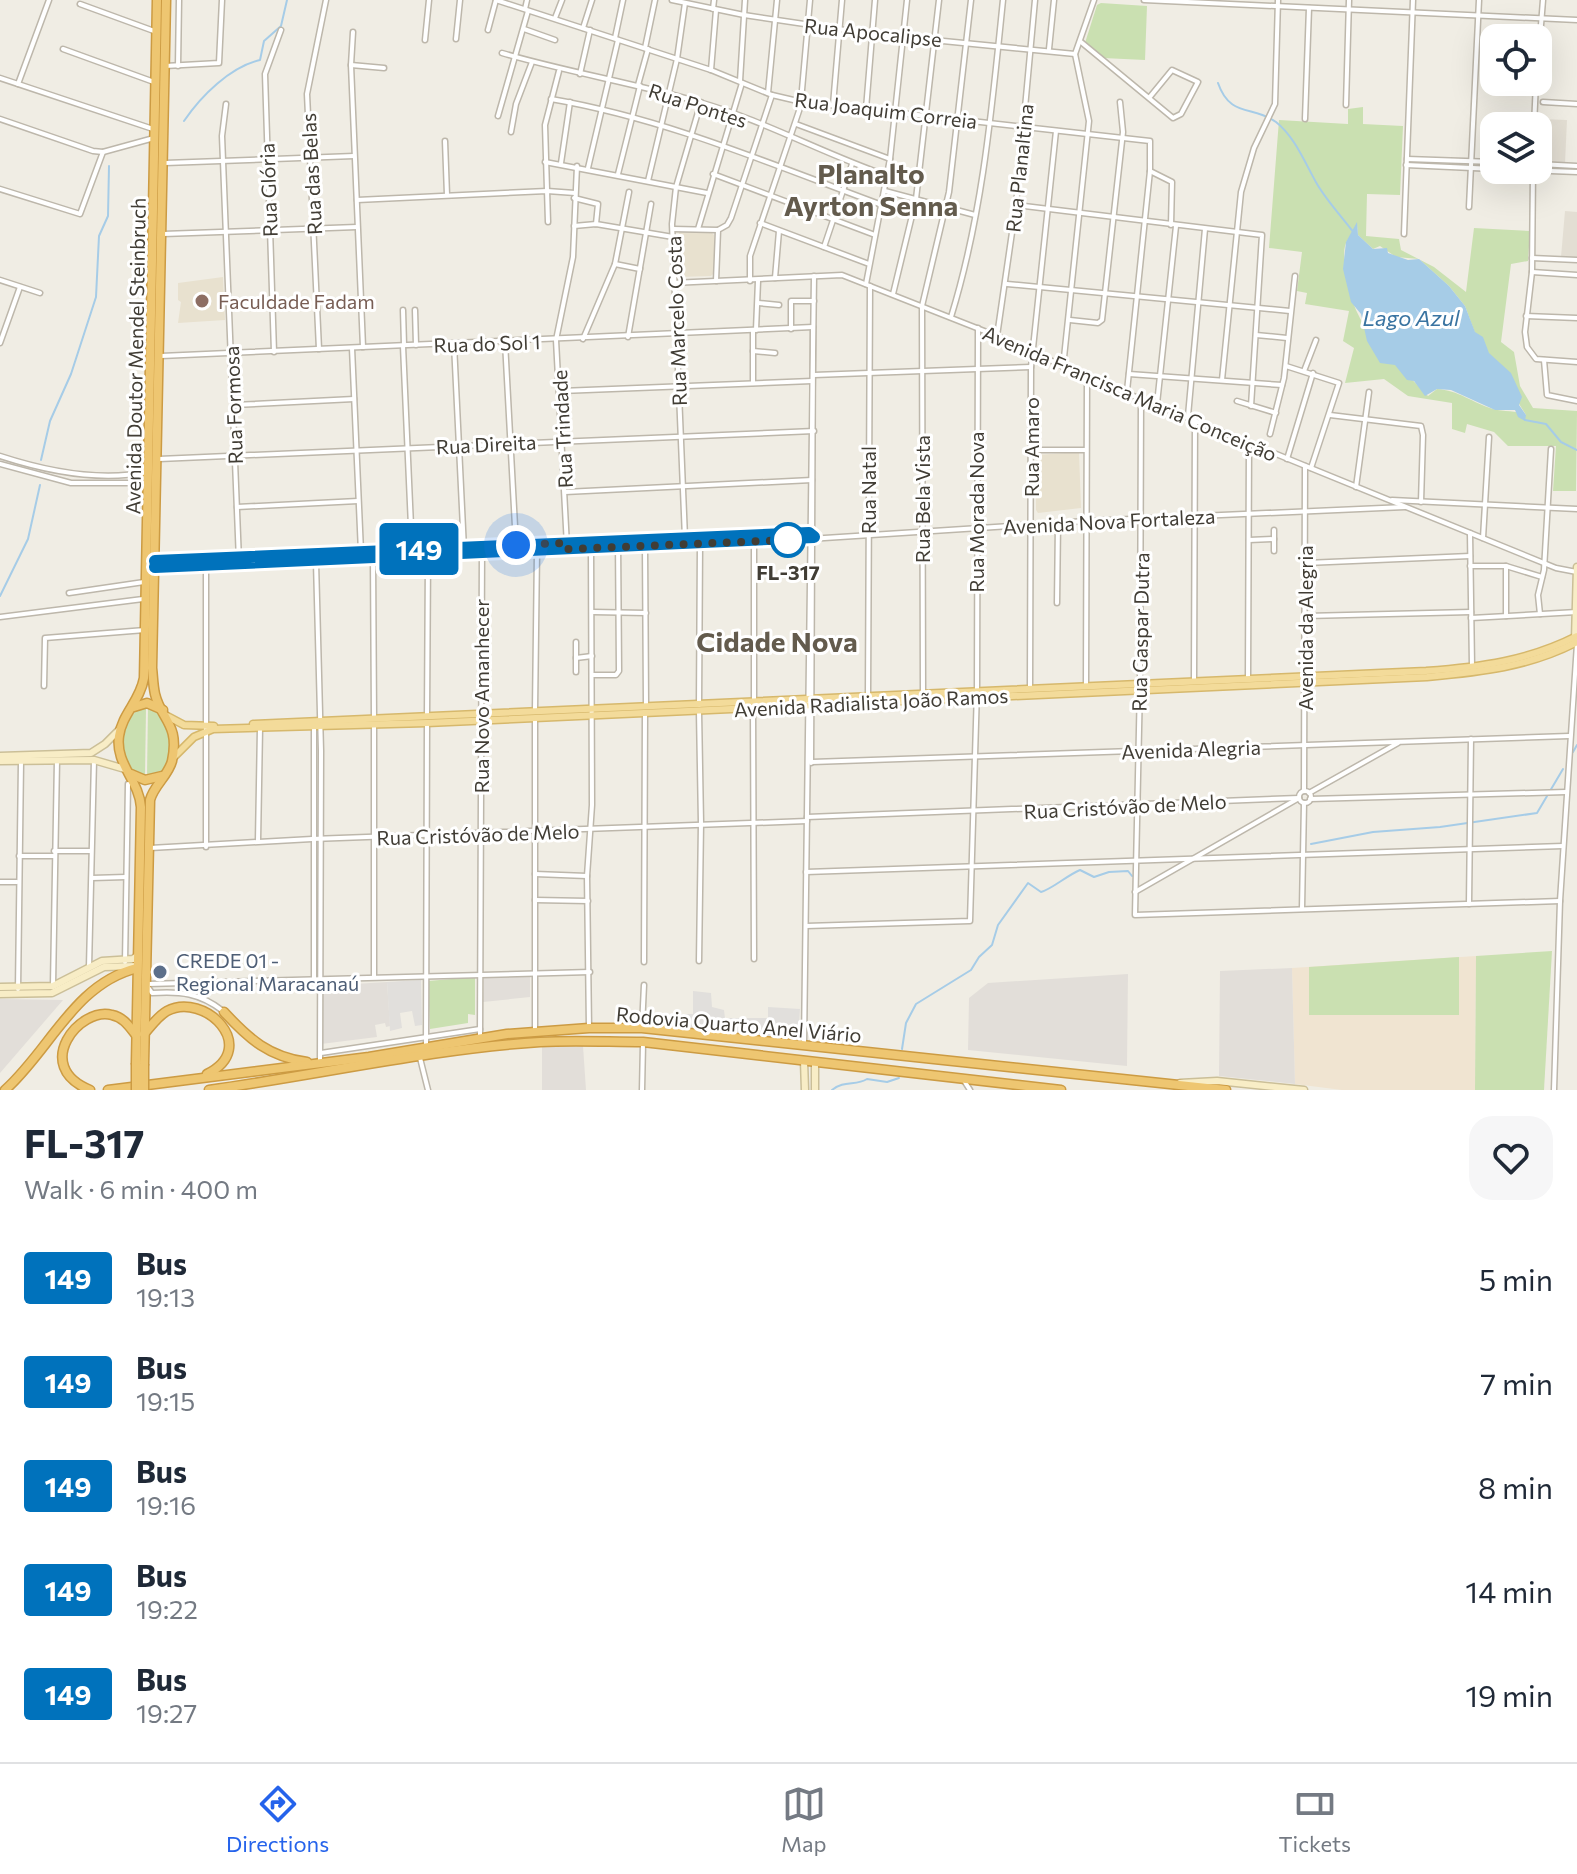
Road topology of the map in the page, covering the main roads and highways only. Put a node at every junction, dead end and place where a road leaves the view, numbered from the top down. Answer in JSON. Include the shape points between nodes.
{"nodes":[{"id":1,"x":157,"y":0,"type":"edge"},
{"id":2,"x":166,"y":0,"type":"edge"},
{"id":3,"x":1576,"y":640,"type":"edge"},
{"id":4,"x":1305,"y":679,"type":"junction"},
{"id":5,"x":1140,"y":686,"type":"junction"},
{"id":6,"x":977,"y":693,"type":"junction"},
{"id":7,"x":810,"y":702,"type":"junction"},
{"id":8,"x":130,"y":710,"type":"junction"},
{"id":9,"x":165,"y":713,"type":"junction"},
{"id":10,"x":317,"y":722,"type":"junction"},
{"id":11,"x":205,"y":729,"type":"junction"},
{"id":12,"x":172,"y":761,"type":"junction"},
{"id":13,"x":128,"y":771,"type":"junction"},
{"id":14,"x":162,"y":776,"type":"junction"},
{"id":15,"x":141,"y":957,"type":"junction"},
{"id":16,"x":137,"y":967,"type":"junction"},
{"id":17,"x":224,"y":1012,"type":"road end"},
{"id":18,"x":480,"y":1033,"type":"junction"},
{"id":19,"x":140,"y":1034,"type":"junction"},
{"id":20,"x":470,"y":1050,"type":"junction"},
{"id":21,"x":926,"y":1059,"type":"junction"},
{"id":22,"x":140,"y":1063,"type":"junction"},
{"id":23,"x":320,"y":1063,"type":"junction"},
{"id":24,"x":928,"y":1076,"type":"junction"},
{"id":25,"x":195,"y":1078,"type":"junction"},
{"id":26,"x":5,"y":1090,"type":"edge"},
{"id":27,"x":90,"y":1090,"type":"edge"},
{"id":28,"x":108,"y":1090,"type":"edge"},
{"id":29,"x":136,"y":1090,"type":"edge"},
{"id":30,"x":144,"y":1090,"type":"edge"},
{"id":31,"x":209,"y":1090,"type":"edge"},
{"id":32,"x":1061,"y":1090,"type":"edge"},
{"id":33,"x":1226,"y":1090,"type":"edge"}],
"edges":[{"from":1,"to":8,"type":"highway","name":"Avenida Doutor Mendel Steinbruch","via":[[145,630],[142,686]]},
{"from":2,"to":9,"type":"highway","name":"Avenida Doutor Mendel Steinbruch","via":[[153,682]]},
{"from":3,"to":4,"type":"main road","name":"Avenida Radialista João Ramos","via":[[1527,657],[1472,667]]},
{"from":3,"to":4,"type":"main road","name":"Avenida Radialista João Ramos","via":[[1541,658],[1491,670]]},
{"from":4,"to":5,"type":"main road","name":"Avenida Radialista João Ramos"},
{"from":4,"to":5,"type":"main road","name":"Avenida Radialista João Ramos"},
{"from":5,"to":6,"type":"main road","name":"Avenida Radialista João Ramos"},
{"from":5,"to":6,"type":"main road","name":"Avenida Radialista João Ramos"},
{"from":6,"to":7,"type":"main road","name":"Avenida Radialista João Ramos"},
{"from":6,"to":7,"type":"main road","name":"Avenida Radialista João Ramos"},
{"from":7,"to":10,"type":"main road","name":"Avenida Radialista João Ramos"},
{"from":8,"to":9,"type":"highway","via":[[147,703]]},
{"from":8,"to":13,"type":"highway","via":[[121,728],[119,754]]},
{"from":9,"to":11,"type":"main road","name":"Avenida Radialista João Ramos","via":[[184,725]]},
{"from":9,"to":12,"type":"highway","via":[[173,736]]},
{"from":10,"to":11,"type":"main road","name":"Avenida Radialista João Ramos"},
{"from":10,"to":11,"type":"main road","name":"Avenida Radialista João Ramos"},
{"from":11,"to":12,"type":"main road"},
{"from":12,"to":14,"type":"highway"},
{"from":13,"to":14,"type":"highway","via":[[145,780]]},
{"from":13,"to":15,"type":"highway","via":[[140,798]]},
{"from":14,"to":15,"type":"highway","via":[[150,800]]},
{"from":15,"to":16,"type":"highway"},
{"from":15,"to":19,"type":"highway"},
{"from":16,"to":19,"type":"highway"},
{"from":16,"to":26,"type":"highway","via":[[116,973],[87,995]]},
{"from":17,"to":23,"type":"highway","via":[[269,1052]]},
{"from":18,"to":20,"type":"highway"},
{"from":18,"to":21,"type":"highway","name":"Rodovia Quarto Anel Viário","via":[[642,1028]]},
{"from":18,"to":23,"type":"highway","name":"Rodovia Quarto Anel Viário"},
{"from":19,"to":22,"type":"highway"},
{"from":19,"to":25,"type":"highway","via":[[171,1009],[204,1012],[224,1029],[230,1048],[220,1066]]},
{"from":19,"to":27,"type":"highway","via":[[122,1019],[103,1014],[88,1019],[66,1042],[61,1054],[65,1072]]},
{"from":20,"to":24,"type":"highway","name":"Rodovia Quarto Anel Viário","via":[[540,1042],[643,1042]]},
{"from":20,"to":31,"type":"highway","name":"Rodovia Quarto Anel Viário"},
{"from":21,"to":24,"type":"highway"},
{"from":21,"to":33,"type":"highway","name":"Rodovia Quarto Anel Viário"},
{"from":22,"to":29,"type":"highway","bridge":true},
{"from":22,"to":30,"type":"highway","bridge":true},
{"from":23,"to":25,"type":"highway","name":"Rodovia Quarto Anel Viário"},
{"from":24,"to":32,"type":"highway","name":"Rodovia Quarto Anel Viário"},
{"from":25,"to":28,"type":"highway","name":"Rodovia Quarto Anel Viário"}]}
